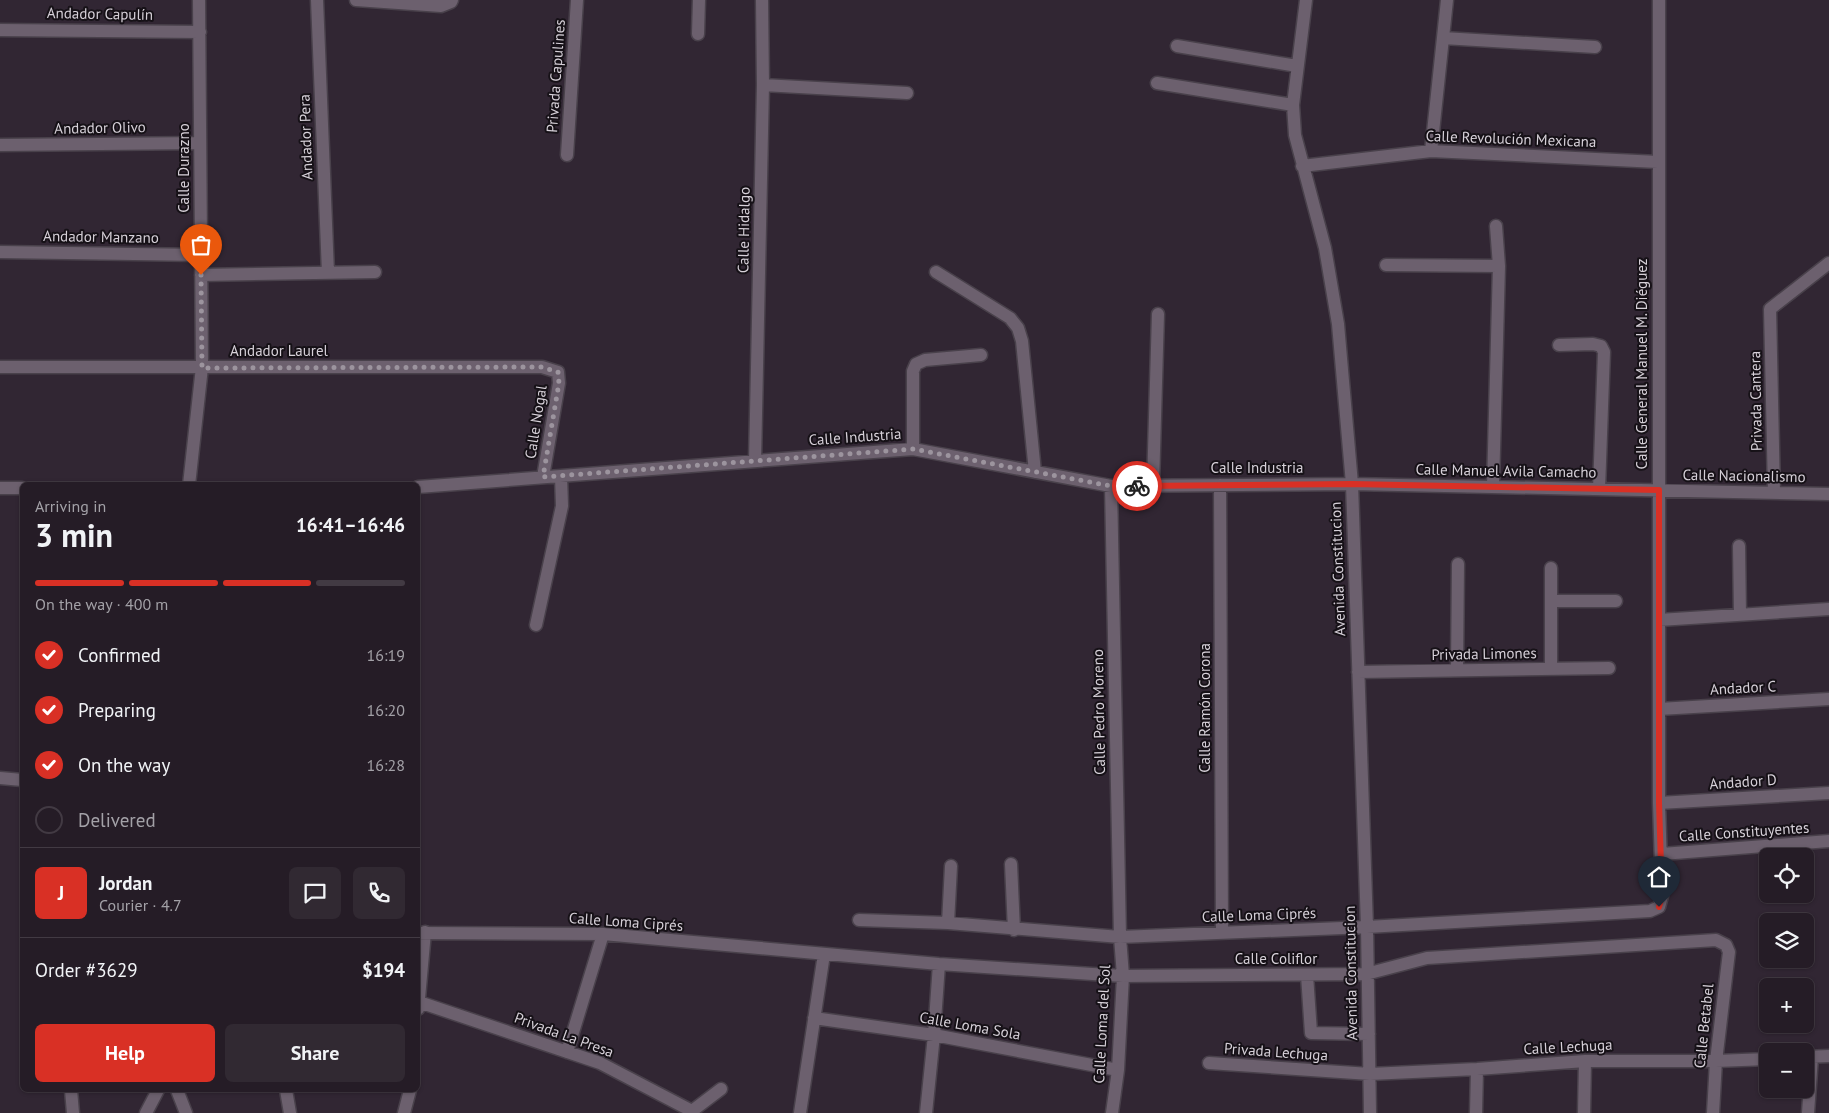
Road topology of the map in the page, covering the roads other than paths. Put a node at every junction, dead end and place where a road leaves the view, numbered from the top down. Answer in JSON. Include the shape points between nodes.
{"nodes":[{"id":1,"x":200,"y":0,"type":"edge"},
{"id":2,"x":317,"y":0,"type":"edge"},
{"id":3,"x":356,"y":0,"type":"edge"},
{"id":4,"x":577,"y":0,"type":"edge"},
{"id":5,"x":699,"y":0,"type":"edge"},
{"id":6,"x":762,"y":0,"type":"edge"},
{"id":7,"x":1306,"y":0,"type":"edge"},
{"id":8,"x":1446,"y":0,"type":"edge"},
{"id":9,"x":1659,"y":0,"type":"edge"},
{"id":10,"x":452,"y":1,"type":"edge"},
{"id":11,"x":0,"y":30,"type":"edge"},
{"id":12,"x":200,"y":32,"type":"junction"},
{"id":13,"x":698,"y":34,"type":"dead end"},
{"id":14,"x":1442,"y":38,"type":"junction"},
{"id":15,"x":1177,"y":46,"type":"dead end"},
{"id":16,"x":1595,"y":47,"type":"dead end"},
{"id":17,"x":1297,"y":66,"type":"junction"},
{"id":18,"x":1157,"y":83,"type":"dead end"},
{"id":19,"x":763,"y":85,"type":"junction"},
{"id":20,"x":907,"y":93,"type":"dead end"},
{"id":21,"x":1292,"y":106,"type":"junction"},
{"id":22,"x":200,"y":143,"type":"junction"},
{"id":23,"x":0,"y":145,"type":"edge"},
{"id":24,"x":1431,"y":151,"type":"junction"},
{"id":25,"x":567,"y":155,"type":"dead end"},
{"id":26,"x":1658,"y":162,"type":"junction"},
{"id":27,"x":1302,"y":166,"type":"junction"},
{"id":28,"x":1496,"y":226,"type":"dead end"},
{"id":29,"x":0,"y":252,"type":"edge"},
{"id":30,"x":201,"y":255,"type":"junction"},
{"id":31,"x":1829,"y":263,"type":"edge"},
{"id":32,"x":1386,"y":265,"type":"dead end"},
{"id":33,"x":1499,"y":266,"type":"junction"},
{"id":34,"x":375,"y":272,"type":"dead end"},
{"id":35,"x":936,"y":272,"type":"dead end"},
{"id":36,"x":328,"y":273,"type":"junction"},
{"id":37,"x":201,"y":275,"type":"junction"},
{"id":38,"x":1158,"y":314,"type":"dead end"},
{"id":39,"x":1559,"y":345,"type":"dead end"},
{"id":40,"x":981,"y":355,"type":"dead end"},
{"id":41,"x":0,"y":368,"type":"edge"},
{"id":42,"x":202,"y":368,"type":"junction"},
{"id":43,"x":558,"y":372,"type":"joint"},
{"id":44,"x":913,"y":449,"type":"junction"},
{"id":45,"x":756,"y":461,"type":"junction"},
{"id":46,"x":1035,"y":472,"type":"junction"},
{"id":47,"x":561,"y":476,"type":"junction"},
{"id":48,"x":543,"y":477,"type":"junction"},
{"id":49,"x":190,"y":482,"type":"edge"},
{"id":50,"x":1352,"y":484,"type":"junction"},
{"id":51,"x":1153,"y":485,"type":"junction"},
{"id":52,"x":1220,"y":485,"type":"junction"},
{"id":53,"x":1111,"y":486,"type":"junction"},
{"id":54,"x":1493,"y":486,"type":"junction"},
{"id":55,"x":420,"y":487,"type":"edge"},
{"id":56,"x":0,"y":488,"type":"edge"},
{"id":57,"x":20,"y":488,"type":"edge"},
{"id":58,"x":1600,"y":489,"type":"junction"},
{"id":59,"x":1659,"y":490,"type":"junction"},
{"id":60,"x":1774,"y":492,"type":"junction"},
{"id":61,"x":1829,"y":494,"type":"edge"},
{"id":62,"x":1739,"y":546,"type":"dead end"},
{"id":63,"x":1458,"y":564,"type":"dead end"},
{"id":64,"x":1551,"y":568,"type":"dead end"},
{"id":65,"x":1551,"y":601,"type":"junction"},
{"id":66,"x":1616,"y":601,"type":"dead end"},
{"id":67,"x":1829,"y":609,"type":"edge"},
{"id":68,"x":1740,"y":615,"type":"junction"},
{"id":69,"x":1659,"y":620,"type":"junction"},
{"id":70,"x":536,"y":626,"type":"dead end"},
{"id":71,"x":1609,"y":668,"type":"dead end"},
{"id":72,"x":1551,"y":669,"type":"junction"},
{"id":73,"x":1457,"y":670,"type":"junction"},
{"id":74,"x":1358,"y":672,"type":"junction"},
{"id":75,"x":1829,"y":699,"type":"edge"},
{"id":76,"x":1659,"y":709,"type":"junction"},
{"id":77,"x":0,"y":778,"type":"edge"},
{"id":78,"x":20,"y":780,"type":"edge"},
{"id":79,"x":1829,"y":793,"type":"edge"},
{"id":80,"x":1659,"y":803,"type":"junction"},
{"id":81,"x":1829,"y":841,"type":"edge"},
{"id":82,"x":1662,"y":854,"type":"junction"},
{"id":83,"x":1012,"y":864,"type":"dead end"},
{"id":84,"x":951,"y":866,"type":"dead end"},
{"id":85,"x":1659,"y":907,"type":"joint"},
{"id":86,"x":859,"y":920,"type":"dead end"},
{"id":87,"x":948,"y":923,"type":"junction"},
{"id":88,"x":1367,"y":927,"type":"junction"},
{"id":89,"x":1014,"y":930,"type":"junction"},
{"id":90,"x":1222,"y":932,"type":"junction"},
{"id":91,"x":422,"y":933,"type":"edge"},
{"id":92,"x":603,"y":934,"type":"junction"},
{"id":93,"x":1120,"y":937,"type":"junction"},
{"id":94,"x":1726,"y":945,"type":"joint"},
{"id":95,"x":824,"y":954,"type":"junction"},
{"id":96,"x":939,"y":964,"type":"junction"},
{"id":97,"x":420,"y":970,"type":"edge"},
{"id":98,"x":1366,"y":974,"type":"junction"},
{"id":99,"x":1307,"y":975,"type":"junction"},
{"id":100,"x":1123,"y":976,"type":"junction"},
{"id":101,"x":420,"y":1007,"type":"edge"},
{"id":102,"x":814,"y":1018,"type":"junction"},
{"id":103,"x":1369,"y":1034,"type":"junction"},
{"id":104,"x":934,"y":1035,"type":"junction"},
{"id":105,"x":567,"y":1052,"type":"junction"},
{"id":106,"x":1829,"y":1056,"type":"edge"},
{"id":107,"x":1814,"y":1057,"type":"edge"},
{"id":108,"x":1759,"y":1059,"type":"edge"},
{"id":109,"x":1585,"y":1061,"type":"junction"},
{"id":110,"x":1716,"y":1061,"type":"junction"},
{"id":111,"x":1209,"y":1064,"type":"dead end"},
{"id":112,"x":1476,"y":1069,"type":"junction"},
{"id":113,"x":1118,"y":1070,"type":"junction"},
{"id":114,"x":1370,"y":1074,"type":"junction"},
{"id":115,"x":721,"y":1089,"type":"dead end"},
{"id":116,"x":71,"y":1092,"type":"edge"},
{"id":117,"x":157,"y":1092,"type":"edge"},
{"id":118,"x":178,"y":1092,"type":"edge"},
{"id":119,"x":286,"y":1092,"type":"edge"},
{"id":120,"x":409,"y":1092,"type":"edge"},
{"id":121,"x":1808,"y":1098,"type":"edge"},
{"id":122,"x":692,"y":1112,"type":"edge"},
{"id":123,"x":73,"y":1113,"type":"edge"},
{"id":124,"x":146,"y":1113,"type":"edge"},
{"id":125,"x":186,"y":1113,"type":"edge"},
{"id":126,"x":290,"y":1113,"type":"edge"},
{"id":127,"x":404,"y":1113,"type":"edge"},
{"id":128,"x":800,"y":1113,"type":"edge"},
{"id":129,"x":926,"y":1113,"type":"edge"},
{"id":130,"x":1112,"y":1113,"type":"edge"},
{"id":131,"x":1370,"y":1113,"type":"edge"},
{"id":132,"x":1476,"y":1113,"type":"edge"},
{"id":133,"x":1584,"y":1113,"type":"edge"},
{"id":134,"x":1713,"y":1113,"type":"edge"},
{"id":135,"x":1808,"y":1113,"type":"edge"}],
"edges":[{"from":1,"to":12,"type":"street","name":"Calle Durazno"},
{"from":2,"to":36,"type":"street","name":"Andador Pera"},
{"from":3,"to":10,"type":"street","via":[[441,6]]},
{"from":4,"to":25,"type":"street","name":"Privada Capulines"},
{"from":5,"to":13,"type":"street"},
{"from":6,"to":19,"type":"street","name":"Calle Hidalgo"},
{"from":7,"to":17,"type":"street","name":"Avenida Constitucion"},
{"from":8,"to":14,"type":"street"},
{"from":9,"to":26,"type":"street","name":"Calle General Manuel M. Diéguez"},
{"from":11,"to":12,"type":"street","name":"Andador Capulín"},
{"from":12,"to":22,"type":"street","name":"Calle Durazno"},
{"from":14,"to":16,"type":"street"},
{"from":14,"to":24,"type":"street"},
{"from":15,"to":17,"type":"street"},
{"from":17,"to":21,"type":"street","name":"Avenida Constitucion"},
{"from":18,"to":21,"type":"street"},
{"from":19,"to":20,"type":"street"},
{"from":19,"to":45,"type":"street","name":"Calle Hidalgo"},
{"from":21,"to":27,"type":"street","name":"Avenida Constitucion"},
{"from":22,"to":23,"type":"street","name":"Andador Olivo"},
{"from":22,"to":30,"type":"street","name":"Calle Durazno"},
{"from":24,"to":26,"type":"street","name":"Calle Revolución Mexicana"},
{"from":24,"to":27,"type":"street","name":"Calle Revolución Mexicana"},
{"from":26,"to":59,"type":"street","name":"Calle General Manuel M. Diéguez"},
{"from":27,"to":50,"type":"street","name":"Avenida Constitucion","via":[[1325,248],[1338,324]]},
{"from":28,"to":33,"type":"street"},
{"from":29,"to":30,"type":"street","name":"Andador Manzano"},
{"from":30,"to":37,"type":"street","name":"Calle Durazno"},
{"from":31,"to":60,"type":"street","name":"Privada Cantera","via":[[1770,309]]},
{"from":32,"to":33,"type":"street"},
{"from":33,"to":54,"type":"street"},
{"from":34,"to":36,"type":"street"},
{"from":35,"to":46,"type":"street","via":[[1010,318],[1018,328]]},
{"from":36,"to":37,"type":"street"},
{"from":37,"to":42,"type":"street","name":"Calle Durazno"},
{"from":38,"to":51,"type":"street"},
{"from":39,"to":58,"type":"street","via":[[1593,344],[1601,346],[1604,352]]},
{"from":40,"to":44,"type":"street","via":[[925,360],[916,364],[913,371]]},
{"from":41,"to":42,"type":"street","name":"Andador Laurel"},
{"from":42,"to":43,"type":"street","name":"Andador Laurel","via":[[542,367]]},
{"from":42,"to":49,"type":"street","name":"Calle Durazno"},
{"from":43,"to":48,"type":"street","name":"Calle Nogal","via":[[559,383]]},
{"from":44,"to":45,"type":"street","name":"Calle Industria"},
{"from":44,"to":46,"type":"street","name":"Calle Industria"},
{"from":45,"to":47,"type":"street","name":"Calle Industria"},
{"from":46,"to":53,"type":"street","name":"Calle Industria"},
{"from":47,"to":48,"type":"street","name":"Calle Industria"},
{"from":47,"to":70,"type":"street","via":[[562,506]]},
{"from":48,"to":55,"type":"street","name":"Calle Industria"},
{"from":50,"to":52,"type":"street","name":"Calle Industria"},
{"from":50,"to":54,"type":"street","name":"Calle Manuel Avila Camacho"},
{"from":50,"to":74,"type":"street","name":"Avenida Constitucion"},
{"from":51,"to":52,"type":"street","name":"Calle Industria"},
{"from":51,"to":53,"type":"street","name":"Calle Industria"},
{"from":52,"to":90,"type":"street","name":"Calle Ramón Corona"},
{"from":53,"to":93,"type":"street","name":"Calle Pedro Moreno"},
{"from":54,"to":58,"type":"street","name":"Calle Manuel Avila Camacho"},
{"from":56,"to":57,"type":"street"},
{"from":58,"to":59,"type":"street","name":"Calle Manuel Avila Camacho"},
{"from":59,"to":60,"type":"street","name":"Calle Nacionalismo"},
{"from":59,"to":69,"type":"street","name":"Calle General Manuel M. Diéguez"},
{"from":60,"to":61,"type":"street","name":"Calle Nacionalismo"},
{"from":62,"to":68,"type":"street"},
{"from":63,"to":73,"type":"street"},
{"from":64,"to":65,"type":"street"},
{"from":65,"to":66,"type":"street"},
{"from":65,"to":72,"type":"street"},
{"from":67,"to":68,"type":"street"},
{"from":68,"to":69,"type":"street"},
{"from":69,"to":76,"type":"street","name":"Calle General Manuel M. Diéguez"},
{"from":71,"to":72,"type":"street","name":"Privada Limones"},
{"from":72,"to":73,"type":"street","name":"Privada Limones"},
{"from":73,"to":74,"type":"street","name":"Privada Limones"},
{"from":74,"to":88,"type":"street","name":"Avenida Constitucion"},
{"from":75,"to":76,"type":"street","name":"Andador C"},
{"from":76,"to":80,"type":"street","name":"Calle General Manuel M. Diéguez"},
{"from":77,"to":78,"type":"street"},
{"from":79,"to":80,"type":"street","name":"Andador D"},
{"from":80,"to":82,"type":"street","name":"Calle General Manuel M. Diéguez"},
{"from":81,"to":82,"type":"street","name":"Calle Constituyentes"},
{"from":82,"to":85,"type":"street","name":"Calle General Manuel M. Diéguez"},
{"from":83,"to":89,"type":"street"},
{"from":84,"to":87,"type":"street"},
{"from":85,"to":88,"type":"street","name":"Calle Loma Ciprés","via":[[1650,911]]},
{"from":86,"to":87,"type":"street","name":"Calle Loma Ciprés"},
{"from":87,"to":89,"type":"street","name":"Calle Loma Ciprés"},
{"from":88,"to":90,"type":"street","name":"Calle Loma Ciprés"},
{"from":88,"to":98,"type":"street","name":"Avenida Constitucion"},
{"from":89,"to":93,"type":"street","name":"Calle Loma Ciprés"},
{"from":90,"to":93,"type":"street","name":"Calle Loma Ciprés"},
{"from":91,"to":92,"type":"street","name":"Calle Loma Ciprés"},
{"from":91,"to":97,"type":"street"},
{"from":92,"to":95,"type":"street","name":"Calle Loma Ciprés"},
{"from":92,"to":105,"type":"street"},
{"from":93,"to":100,"type":"street","name":"Calle Loma del Sol"},
{"from":94,"to":98,"type":"street","name":"Calle Coliflor","via":[[1716,940],[1427,958]]},
{"from":94,"to":110,"type":"street","name":"Calle Betabel","via":[[1729,952]]},
{"from":95,"to":96,"type":"street","name":"Calle Coliflor"},
{"from":95,"to":102,"type":"street"},
{"from":96,"to":100,"type":"street","name":"Calle Coliflor"},
{"from":96,"to":104,"type":"street"},
{"from":98,"to":99,"type":"street","name":"Calle Coliflor"},
{"from":98,"to":103,"type":"street","name":"Avenida Constitucion"},
{"from":99,"to":100,"type":"street","name":"Calle Coliflor"},
{"from":99,"to":103,"type":"street","via":[[1311,1033]]},
{"from":100,"to":113,"type":"street","name":"Calle Loma del Sol"},
{"from":101,"to":105,"type":"street","name":"Privada La Presa"},
{"from":102,"to":104,"type":"street","name":"Calle Loma Sola"},
{"from":102,"to":128,"type":"street"},
{"from":103,"to":114,"type":"street","name":"Avenida Constitucion"},
{"from":104,"to":113,"type":"street","name":"Calle Loma Sola"},
{"from":104,"to":129,"type":"street"},
{"from":105,"to":122,"type":"street","name":"Privada La Presa","via":[[600,1063]]},
{"from":106,"to":107,"type":"street"},
{"from":108,"to":110,"type":"street","name":"Calle Lechuga"},
{"from":109,"to":110,"type":"street","name":"Calle Lechuga"},
{"from":109,"to":112,"type":"street","name":"Calle Lechuga"},
{"from":109,"to":133,"type":"street"},
{"from":110,"to":134,"type":"street","name":"Calle Betabel"},
{"from":111,"to":114,"type":"street","name":"Privada Lechuga"},
{"from":112,"to":114,"type":"street","name":"Calle Lechuga"},
{"from":112,"to":132,"type":"street"},
{"from":113,"to":130,"type":"street","name":"Calle Loma del Sol"},
{"from":114,"to":131,"type":"street","name":"Avenida Constitucion"},
{"from":115,"to":122,"type":"street"},
{"from":116,"to":123,"type":"street"},
{"from":117,"to":124,"type":"street"},
{"from":118,"to":125,"type":"street"},
{"from":119,"to":126,"type":"street"},
{"from":120,"to":127,"type":"street"},
{"from":121,"to":135,"type":"street"}]}
